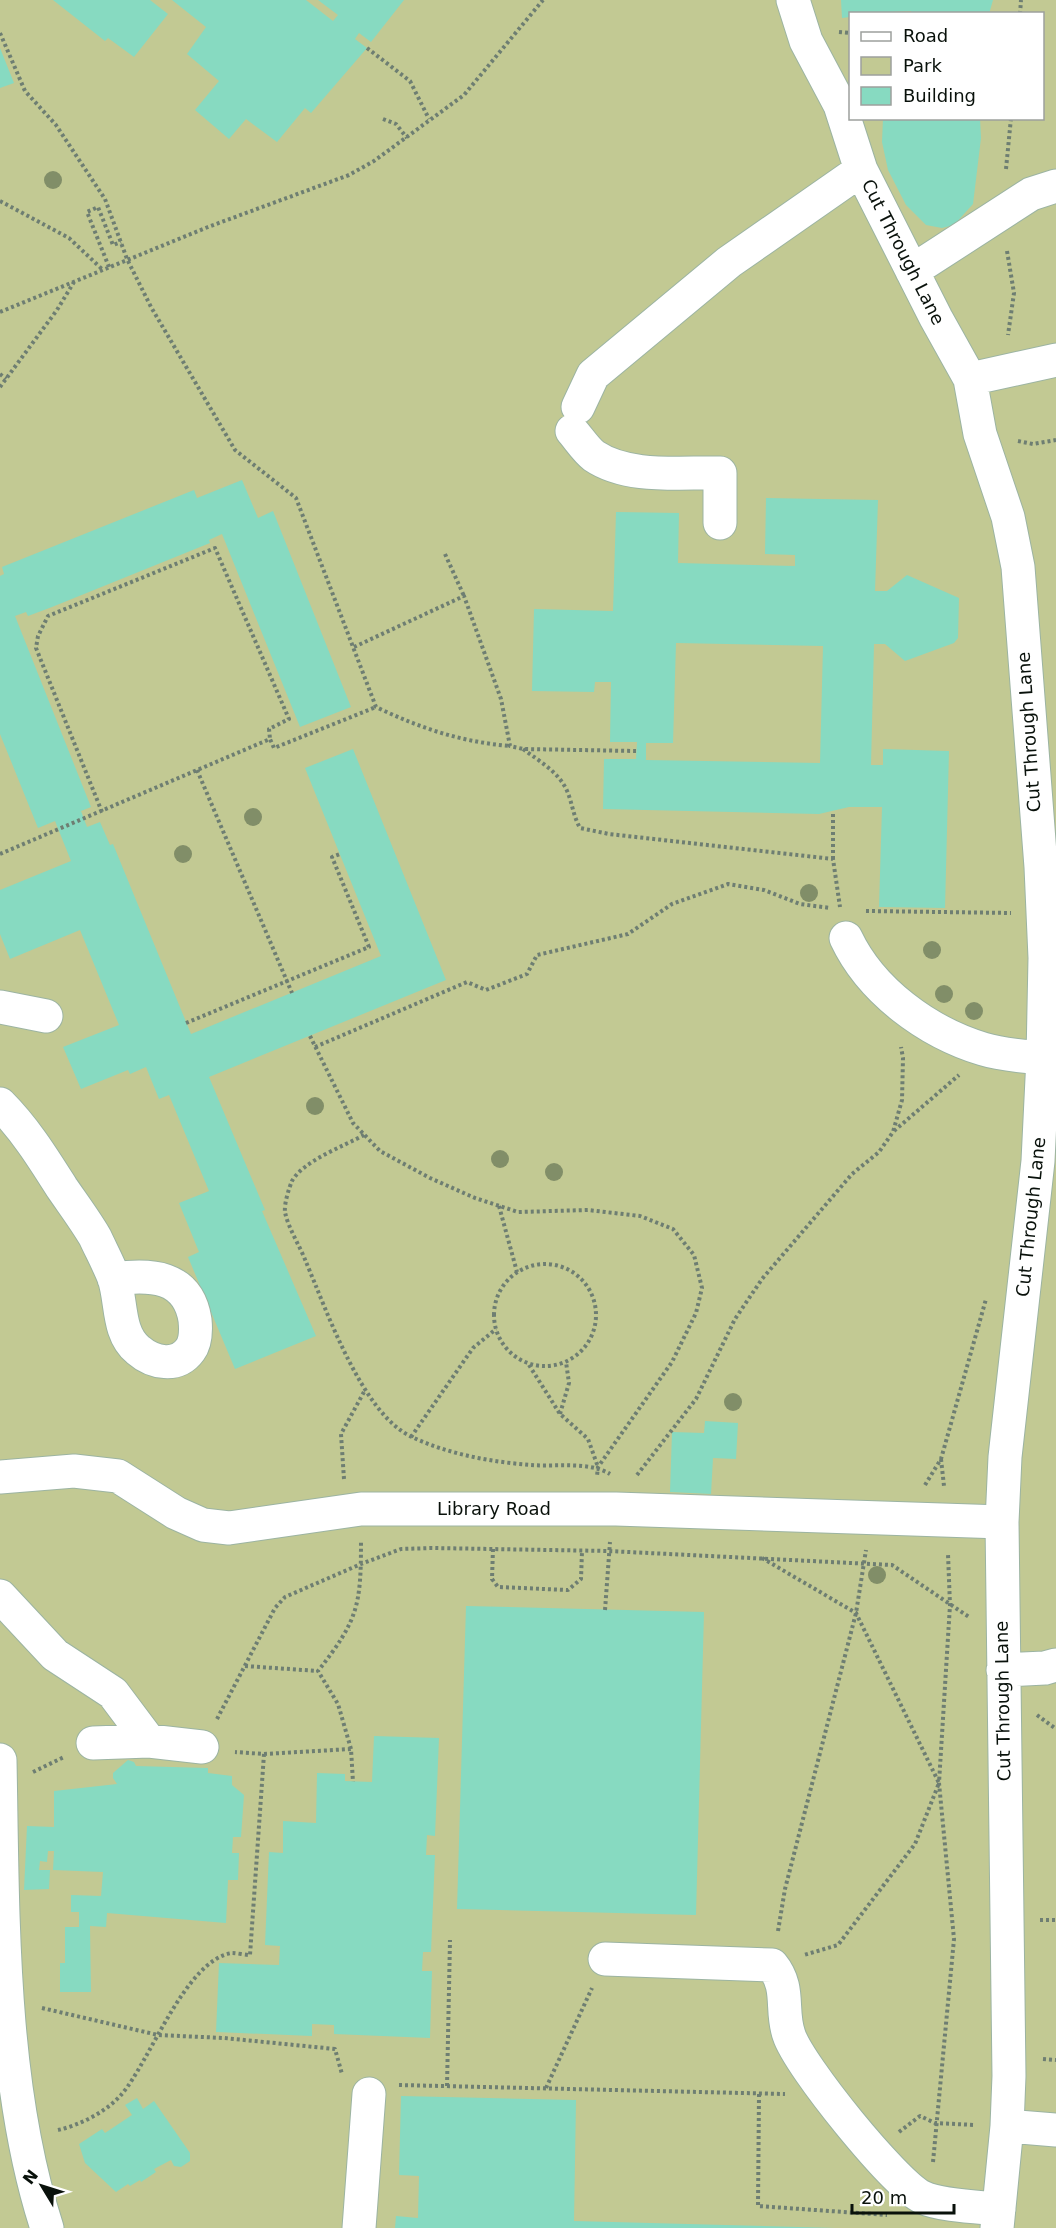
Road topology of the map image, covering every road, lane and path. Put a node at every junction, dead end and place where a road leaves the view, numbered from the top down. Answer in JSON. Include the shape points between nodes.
{"nodes":[{"id":1,"x":543,"y":0,"type":"edge"},
{"id":2,"x":793,"y":0,"type":"edge"},
{"id":3,"x":0,"y":33,"type":"edge"},
{"id":4,"x":367,"y":48,"type":"dead end"},
{"id":5,"x":383,"y":119,"type":"dead end"},
{"id":6,"x":429,"y":119,"type":"junction"},
{"id":7,"x":407,"y":138,"type":"junction"},
{"id":8,"x":861,"y":170,"type":"junction"},
{"id":9,"x":1056,"y":186,"type":"edge"},
{"id":10,"x":0,"y":201,"type":"edge"},
{"id":11,"x":121,"y":242,"type":"junction"},
{"id":12,"x":127,"y":259,"type":"junction"},
{"id":13,"x":109,"y":267,"type":"junction"},
{"id":14,"x":103,"y":270,"type":"junction"},
{"id":15,"x":912,"y":271,"type":"junction"},
{"id":16,"x":75,"y":281,"type":"junction"},
{"id":17,"x":0,"y":312,"type":"edge"},
{"id":18,"x":1056,"y":360,"type":"edge"},
{"id":19,"x":0,"y":374,"type":"edge"},
{"id":20,"x":6,"y":379,"type":"junction"},
{"id":21,"x":970,"y":379,"type":"junction"},
{"id":22,"x":0,"y":387,"type":"edge"},
{"id":23,"x":720,"y":523,"type":"dead end"},
{"id":24,"x":445,"y":554,"type":"dead end"},
{"id":25,"x":464,"y":596,"type":"junction"},
{"id":26,"x":354,"y":647,"type":"junction"},
{"id":27,"x":376,"y":707,"type":"junction"},
{"id":28,"x":270,"y":739,"type":"junction"},
{"id":29,"x":510,"y":746,"type":"junction"},
{"id":30,"x":523,"y":750,"type":"junction"},
{"id":31,"x":636,"y":751,"type":"dead end"},
{"id":32,"x":197,"y":770,"type":"junction"},
{"id":33,"x":833,"y":811,"type":"dead end"},
{"id":34,"x":102,"y":812,"type":"junction"},
{"id":35,"x":0,"y":854,"type":"edge"},
{"id":36,"x":340,"y":854,"type":"dead end"},
{"id":37,"x":833,"y":859,"type":"junction"},
{"id":38,"x":865,"y":911,"type":"dead end"},
{"id":39,"x":1038,"y":915,"type":"edge"},
{"id":40,"x":846,"y":938,"type":"dead end"},
{"id":41,"x":287,"y":981,"type":"junction"},
{"id":42,"x":292,"y":993,"type":"dead end"},
{"id":43,"x":904,"y":1006,"type":"junction"},
{"id":44,"x":0,"y":1007,"type":"edge"},
{"id":45,"x":46,"y":1016,"type":"dead end"},
{"id":46,"x":186,"y":1023,"type":"dead end"},
{"id":47,"x":310,"y":1036,"type":"dead end"},
{"id":48,"x":315,"y":1047,"type":"junction"},
{"id":49,"x":985,"y":1049,"type":"junction"},
{"id":50,"x":1043,"y":1059,"type":"junction"},
{"id":51,"x":0,"y":1104,"type":"edge"},
{"id":52,"x":893,"y":1132,"type":"junction"},
{"id":53,"x":364,"y":1135,"type":"junction"},
{"id":54,"x":499,"y":1206,"type":"junction"},
{"id":55,"x":517,"y":1272,"type":"junction"},
{"id":56,"x":114,"y":1279,"type":"dead end"},
{"id":57,"x":987,"y":1296,"type":"dead end"},
{"id":58,"x":496,"y":1329,"type":"junction"},
{"id":59,"x":566,"y":1362,"type":"junction"},
{"id":60,"x":529,"y":1364,"type":"junction"},
{"id":61,"x":365,"y":1390,"type":"junction"},
{"id":62,"x":560,"y":1414,"type":"junction"},
{"id":63,"x":411,"y":1437,"type":"junction"},
{"id":64,"x":941,"y":1459,"type":"junction"},
{"id":65,"x":598,"y":1467,"type":"junction"},
{"id":66,"x":0,"y":1477,"type":"edge"},
{"id":67,"x":920,"y":1488,"type":"dead end"},
{"id":68,"x":613,"y":1501,"type":"junction"},
{"id":69,"x":361,"y":1509,"type":"junction"},
{"id":70,"x":876,"y":1516,"type":"junction"},
{"id":71,"x":948,"y":1519,"type":"junction"},
{"id":72,"x":1002,"y":1522,"type":"junction"},
{"id":73,"x":493,"y":1549,"type":"junction"},
{"id":74,"x":582,"y":1551,"type":"junction"},
{"id":75,"x":608,"y":1551,"type":"junction"},
{"id":76,"x":762,"y":1558,"type":"junction"},
{"id":77,"x":862,"y":1561,"type":"junction"},
{"id":78,"x":361,"y":1564,"type":"junction"},
{"id":79,"x":0,"y":1596,"type":"edge"},
{"id":80,"x":950,"y":1605,"type":"junction"},
{"id":81,"x":605,"y":1610,"type":"dead end"},
{"id":82,"x":856,"y":1613,"type":"junction"},
{"id":83,"x":1003,"y":1654,"type":"junction"},
{"id":84,"x":1056,"y":1665,"type":"edge"},
{"id":85,"x":245,"y":1666,"type":"junction"},
{"id":86,"x":318,"y":1671,"type":"junction"},
{"id":87,"x":149,"y":1741,"type":"junction"},
{"id":88,"x":93,"y":1743,"type":"joint"},
{"id":89,"x":202,"y":1748,"type":"junction"},
{"id":90,"x":351,"y":1749,"type":"junction"},
{"id":91,"x":264,"y":1754,"type":"junction"},
{"id":92,"x":0,"y":1760,"type":"edge"},
{"id":93,"x":353,"y":1782,"type":"dead end"},
{"id":94,"x":939,"y":1783,"type":"junction"},
{"id":95,"x":0,"y":1788,"type":"edge"},
{"id":96,"x":450,"y":1940,"type":"dead end"},
{"id":97,"x":605,"y":1959,"type":"joint"},
{"id":98,"x":772,"y":1965,"type":"junction"},
{"id":99,"x":5,"y":2002,"type":"junction"},
{"id":100,"x":159,"y":2035,"type":"junction"},
{"id":101,"x":447,"y":2086,"type":"junction"},
{"id":102,"x":546,"y":2088,"type":"junction"},
{"id":103,"x":369,"y":2089,"type":"junction"},
{"id":104,"x":759,"y":2093,"type":"junction"},
{"id":105,"x":828,"y":2095,"type":"junction"},
{"id":106,"x":934,"y":2123,"type":"junction"},
{"id":107,"x":1007,"y":2126,"type":"junction"},
{"id":108,"x":1056,"y":2130,"type":"edge"},
{"id":109,"x":22,"y":2137,"type":"junction"},
{"id":110,"x":874,"y":2150,"type":"junction"},
{"id":111,"x":926,"y":2199,"type":"junction"},
{"id":112,"x":888,"y":2215,"type":"dead end"},
{"id":113,"x":998,"y":2218,"type":"edge"},
{"id":114,"x":47,"y":2228,"type":"edge"},
{"id":115,"x":359,"y":2228,"type":"edge"}],
"edges":[{"from":1,"to":6,"type":"path","via":[[464,95]]},
{"from":2,"to":8,"type":"street","name":"Cut Through Lane","via":[[806,42],[840,105]]},
{"from":3,"to":11,"type":"path","via":[[25,91],[56,125],[105,199]]},
{"from":4,"to":6,"type":"path","via":[[410,81]]},
{"from":5,"to":7,"type":"path","via":[[396,124]]},
{"from":6,"to":7,"type":"path"},
{"from":7,"to":12,"type":"path","via":[[349,175]]},
{"from":8,"to":15,"type":"street","name":"Cut Through Lane"},
{"from":8,"to":23,"type":"street","via":[[729,262],[593,375],[575,419],[592,455],[613,465],[639,470],[720,472]]},
{"from":9,"to":15,"type":"street","via":[[1031,194]]},
{"from":10,"to":14,"type":"path","via":[[69,238]]},
{"from":11,"to":12,"type":"path"},
{"from":11,"to":13,"type":"path","via":[[113,245],[98,207],[87,212]]},
{"from":12,"to":13,"type":"path"},
{"from":12,"to":26,"type":"path","via":[[235,450],[296,498]]},
{"from":13,"to":14,"type":"path"},
{"from":14,"to":16,"type":"path"},
{"from":15,"to":21,"type":"street","name":"Cut Through Lane"},
{"from":16,"to":17,"type":"path"},
{"from":16,"to":20,"type":"path"},
{"from":18,"to":21,"type":"street"},
{"from":19,"to":20,"type":"path"},
{"from":20,"to":22,"type":"path"},
{"from":21,"to":39,"type":"street","name":"Cut Through Lane","via":[[980,434],[1008,517],[1018,567]]},
{"from":24,"to":25,"type":"path"},
{"from":25,"to":26,"type":"path"},
{"from":25,"to":29,"type":"path","via":[[501,699]]},
{"from":26,"to":27,"type":"path"},
{"from":27,"to":28,"type":"path","via":[[274,748]]},
{"from":27,"to":29,"type":"path","via":[[442,735]]},
{"from":28,"to":32,"type":"path"},
{"from":28,"to":34,"type":"path","via":[[269,729],[290,719],[215,549],[48,616],[36,648]]},
{"from":29,"to":30,"type":"path"},
{"from":30,"to":31,"type":"path"},
{"from":30,"to":37,"type":"path","via":[[559,776],[580,828]]},
{"from":32,"to":34,"type":"path"},
{"from":32,"to":41,"type":"path"},
{"from":33,"to":37,"type":"path"},
{"from":34,"to":35,"type":"path"},
{"from":36,"to":41,"type":"path","via":[[332,857],[369,947]]},
{"from":37,"to":48,"type":"path","via":[[841,910],[800,904],[764,890],[728,884],[672,904],[628,934],[537,955],[527,974],[486,990],[467,982]]},
{"from":38,"to":39,"type":"path"},
{"from":39,"to":50,"type":"street","name":"Cut Through Lane"},
{"from":40,"to":43,"type":"street","via":[[861,966]]},
{"from":41,"to":42,"type":"path"},
{"from":41,"to":46,"type":"path"},
{"from":43,"to":49,"type":"street","via":[[951,1036]]},
{"from":43,"to":52,"type":"path","via":[[897,1033],[903,1058],[902,1100]]},
{"from":44,"to":45,"type":"street"},
{"from":47,"to":48,"type":"path"},
{"from":48,"to":53,"type":"path","via":[[353,1123]]},
{"from":49,"to":50,"type":"street"},
{"from":49,"to":52,"type":"path","via":[[974,1065]]},
{"from":50,"to":72,"type":"street","name":"Cut Through Lane","via":[[1038,1161],[1005,1457]]},
{"from":51,"to":56,"type":"street","via":[[21,1125],[94,1236]]},
{"from":52,"to":68,"type":"path","via":[[762,1279],[735,1319],[696,1399]]},
{"from":53,"to":54,"type":"path","via":[[380,1151],[430,1178]]},
{"from":53,"to":61,"type":"path","via":[[302,1168],[292,1181],[285,1211]]},
{"from":54,"to":55,"type":"path"},
{"from":54,"to":65,"type":"path","via":[[518,1212],[588,1210],[640,1216],[673,1229],[694,1255],[702,1288],[696,1313],[672,1362]]},
{"from":55,"to":58,"type":"path","via":[[502,1285],[495,1302]]},
{"from":55,"to":59,"type":"path","via":[[544,1263],[566,1268],[582,1279],[592,1294],[596,1311],[590,1339],[580,1353]]},
{"from":57,"to":64,"type":"path"},
{"from":58,"to":60,"type":"path","via":[[513,1356]]},
{"from":58,"to":63,"type":"path","via":[[473,1348]]},
{"from":59,"to":60,"type":"path"},
{"from":59,"to":62,"type":"path","via":[[569,1383]]},
{"from":60,"to":62,"type":"path"},
{"from":61,"to":63,"type":"path","via":[[395,1427]]},
{"from":61,"to":69,"type":"path","via":[[341,1434],[342,1475]]},
{"from":62,"to":65,"type":"path","via":[[588,1439]]},
{"from":63,"to":65,"type":"path","via":[[475,1457],[528,1465]]},
{"from":64,"to":67,"type":"path","via":[[927,1484]]},
{"from":64,"to":71,"type":"path"},
{"from":65,"to":68,"type":"path"},
{"from":65,"to":68,"type":"path"},
{"from":66,"to":69,"type":"street","name":"Library Road","via":[[74,1471],[118,1476],[176,1513],[203,1525],[229,1528]]},
{"from":68,"to":69,"type":"street","name":"Library Road"},
{"from":68,"to":70,"type":"street","name":"Library Road"},
{"from":68,"to":75,"type":"path"},
{"from":69,"to":78,"type":"path"},
{"from":70,"to":71,"type":"street","name":"Library Road"},
{"from":70,"to":77,"type":"path"},
{"from":71,"to":72,"type":"street","name":"Library Road"},
{"from":71,"to":80,"type":"path"},
{"from":72,"to":83,"type":"street","name":"Cut Through Lane"},
{"from":73,"to":74,"type":"path"},
{"from":73,"to":74,"type":"path","via":[[492,1579],[498,1587],[568,1590],[581,1579]]},
{"from":73,"to":78,"type":"path","via":[[401,1550]]},
{"from":74,"to":75,"type":"path"},
{"from":75,"to":76,"type":"path"},
{"from":75,"to":81,"type":"path"},
{"from":76,"to":77,"type":"path"},
{"from":76,"to":82,"type":"path"},
{"from":77,"to":80,"type":"path","via":[[892,1565]]},
{"from":77,"to":82,"type":"path"},
{"from":78,"to":85,"type":"path","via":[[285,1597],[275,1608]]},
{"from":78,"to":86,"type":"path","via":[[359,1602],[344,1637]]},
{"from":79,"to":87,"type":"street","via":[[55,1654],[113,1693]]},
{"from":80,"to":83,"type":"path"},
{"from":80,"to":94,"type":"path"},
{"from":82,"to":94,"type":"path"},
{"from":82,"to":98,"type":"path","via":[[785,1890]]},
{"from":83,"to":84,"type":"street","via":[[1045,1668]]},
{"from":83,"to":107,"type":"street","name":"Cut Through Lane"},
{"from":85,"to":86,"type":"path"},
{"from":85,"to":89,"type":"path"},
{"from":86,"to":90,"type":"path","via":[[338,1704]]},
{"from":87,"to":88,"type":"street"},
{"from":87,"to":89,"type":"street"},
{"from":88,"to":95,"type":"path"},
{"from":89,"to":91,"type":"path"},
{"from":90,"to":91,"type":"path"},
{"from":90,"to":93,"type":"path"},
{"from":91,"to":100,"type":"path","via":[[250,1955],[231,1953],[212,1963],[180,1997]]},
{"from":92,"to":95,"type":"street"},
{"from":94,"to":98,"type":"path","via":[[915,1844],[838,1945]]},
{"from":94,"to":106,"type":"path","via":[[954,1940]]},
{"from":95,"to":99,"type":"street"},
{"from":96,"to":101,"type":"path"},
{"from":97,"to":98,"type":"street"},
{"from":97,"to":102,"type":"path"},
{"from":98,"to":105,"type":"street","via":[[781,1977],[788,2034],[809,2072]]},
{"from":99,"to":100,"type":"path","via":[[74,2013]]},
{"from":99,"to":109,"type":"street","via":[[6,2051]]},
{"from":100,"to":103,"type":"path","via":[[335,2049],[345,2084]]},
{"from":100,"to":109,"type":"path","via":[[134,2080],[114,2103],[74,2127]]},
{"from":101,"to":102,"type":"path"},
{"from":101,"to":103,"type":"path"},
{"from":102,"to":104,"type":"path"},
{"from":103,"to":115,"type":"street"},
{"from":104,"to":105,"type":"path"},
{"from":104,"to":112,"type":"path","via":[[758,2206]]},
{"from":105,"to":110,"type":"street"},
{"from":106,"to":107,"type":"path"},
{"from":106,"to":110,"type":"path","via":[[920,2116]]},
{"from":106,"to":111,"type":"path","via":[[934,2157]]},
{"from":107,"to":108,"type":"street"},
{"from":107,"to":113,"type":"street","name":"Cut Through Lane"},
{"from":109,"to":114,"type":"street"},
{"from":110,"to":111,"type":"street","via":[[903,2184]]},
{"from":111,"to":113,"type":"street"}]}
